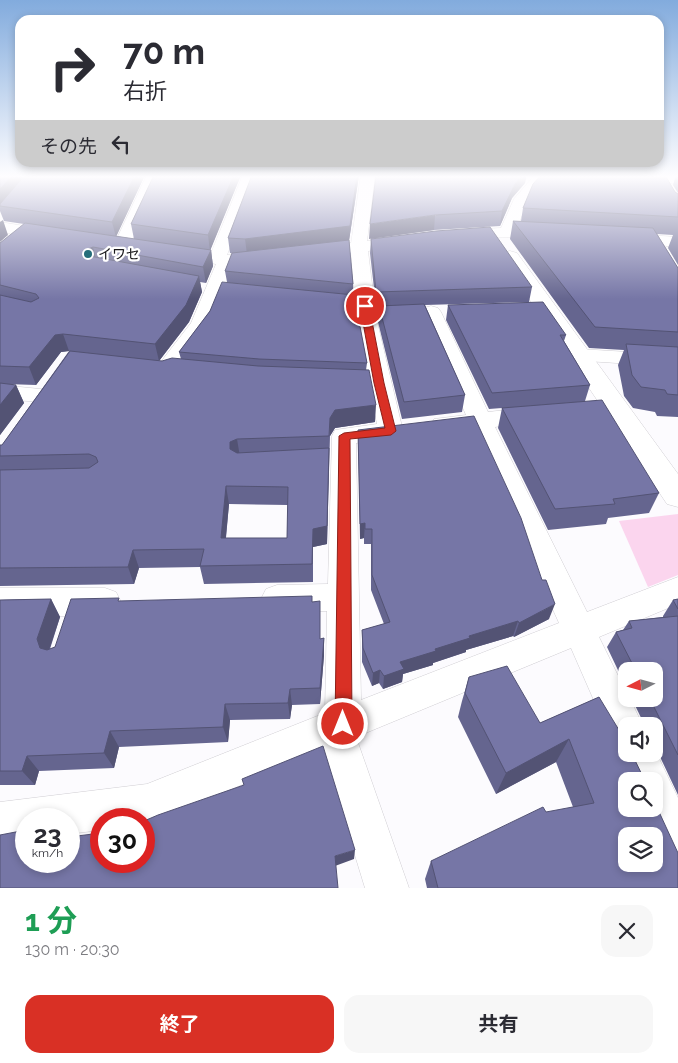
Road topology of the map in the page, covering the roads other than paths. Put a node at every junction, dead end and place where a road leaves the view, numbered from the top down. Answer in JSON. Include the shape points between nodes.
{"nodes":[{"id":1,"x":140,"y":216,"type":"edge"},
{"id":2,"x":236,"y":216,"type":"edge"},
{"id":3,"x":363,"y":216,"type":"edge"},
{"id":4,"x":511,"y":216,"type":"edge"},
{"id":5,"x":0,"y":227,"type":"edge"},
{"id":6,"x":25,"y":232,"type":"junction"},
{"id":7,"x":501,"y":233,"type":"junction"},
{"id":8,"x":559,"y":235,"type":"edge"},
{"id":9,"x":442,"y":236,"type":"edge"},
{"id":10,"x":64,"y":237,"type":"edge"},
{"id":11,"x":610,"y":238,"type":"edge"},
{"id":12,"x":415,"y":239,"type":"edge"},
{"id":13,"x":654,"y":241,"type":"junction"},
{"id":14,"x":103,"y":242,"type":"edge"},
{"id":15,"x":678,"y":242,"type":"edge"},
{"id":16,"x":359,"y":246,"type":"junction"},
{"id":17,"x":7,"y":247,"type":"edge"},
{"id":18,"x":162,"y":250,"type":"edge"},
{"id":19,"x":301,"y":255,"type":"edge"},
{"id":20,"x":283,"y":257,"type":"edge"},
{"id":21,"x":664,"y":258,"type":"edge"},
{"id":22,"x":222,"y":259,"type":"junction"},
{"id":23,"x":431,"y":312,"type":"dead end"},
{"id":24,"x":579,"y":355,"type":"junction"},
{"id":25,"x":678,"y":361,"type":"edge"},
{"id":26,"x":127,"y":366,"type":"edge"},
{"id":27,"x":0,"y":392,"type":"edge"},
{"id":28,"x":615,"y":408,"type":"junction"},
{"id":29,"x":586,"y":410,"type":"edge"},
{"id":30,"x":556,"y":413,"type":"edge"},
{"id":31,"x":26,"y":418,"type":"edge"},
{"id":32,"x":479,"y":420,"type":"junction"},
{"id":33,"x":391,"y":431,"type":"junction"},
{"id":34,"x":678,"y":496,"type":"edge"},
{"id":35,"x":678,"y":590,"type":"edge"},
{"id":36,"x":343,"y":597,"type":"junction"},
{"id":37,"x":244,"y":600,"type":"edge"},
{"id":38,"x":0,"y":602,"type":"edge"},
{"id":39,"x":135,"y":602,"type":"edge"},
{"id":40,"x":580,"y":629,"type":"junction"},
{"id":41,"x":620,"y":717,"type":"edge"},
{"id":42,"x":339,"y":726,"type":"junction"},
{"id":43,"x":663,"y":811,"type":"edge"},
{"id":44,"x":80,"y":812,"type":"edge"},
{"id":45,"x":15,"y":820,"type":"edge"},
{"id":46,"x":0,"y":822,"type":"edge"},
{"id":47,"x":678,"y":844,"type":"edge"},
{"id":48,"x":386,"y":888,"type":"edge"}],
"edges":[{"from":1,"to":14,"type":"street","via":[[130,246]]},
{"from":2,"to":22,"type":"street"},
{"from":3,"to":16,"type":"street"},
{"from":4,"to":7,"type":"street"},
{"from":5,"to":6,"type":"street"},
{"from":6,"to":10,"type":"street"},
{"from":6,"to":17,"type":"street"},
{"from":7,"to":8,"type":"street"},
{"from":7,"to":9,"type":"street"},
{"from":7,"to":24,"type":"street","via":[[536,309]]},
{"from":11,"to":13,"type":"street"},
{"from":12,"to":16,"type":"street"},
{"from":13,"to":15,"type":"street"},
{"from":13,"to":21,"type":"street"},
{"from":16,"to":19,"type":"street"},
{"from":16,"to":33,"type":"street","via":[[376,313],[379,383]]},
{"from":18,"to":22,"type":"street"},
{"from":20,"to":22,"type":"street","via":[[247,261]]},
{"from":22,"to":26,"type":"street","via":[[201,324],[166,370]]},
{"from":23,"to":32,"type":"street"},
{"from":24,"to":25,"type":"street"},
{"from":24,"to":28,"type":"street"},
{"from":27,"to":31,"type":"street","via":[[48,387]]},
{"from":28,"to":29,"type":"street"},
{"from":28,"to":34,"type":"street"},
{"from":30,"to":32,"type":"street"},
{"from":32,"to":33,"type":"street"},
{"from":32,"to":40,"type":"street"},
{"from":33,"to":36,"type":"street","via":[[344,436]]},
{"from":35,"to":40,"type":"street"},
{"from":36,"to":37,"type":"street"},
{"from":36,"to":42,"type":"street"},
{"from":38,"to":39,"type":"street"},
{"from":40,"to":41,"type":"street"},
{"from":40,"to":42,"type":"street"},
{"from":42,"to":44,"type":"street","via":[[147,804]]},
{"from":42,"to":48,"type":"street"},
{"from":43,"to":47,"type":"street"},
{"from":45,"to":46,"type":"street"}]}
